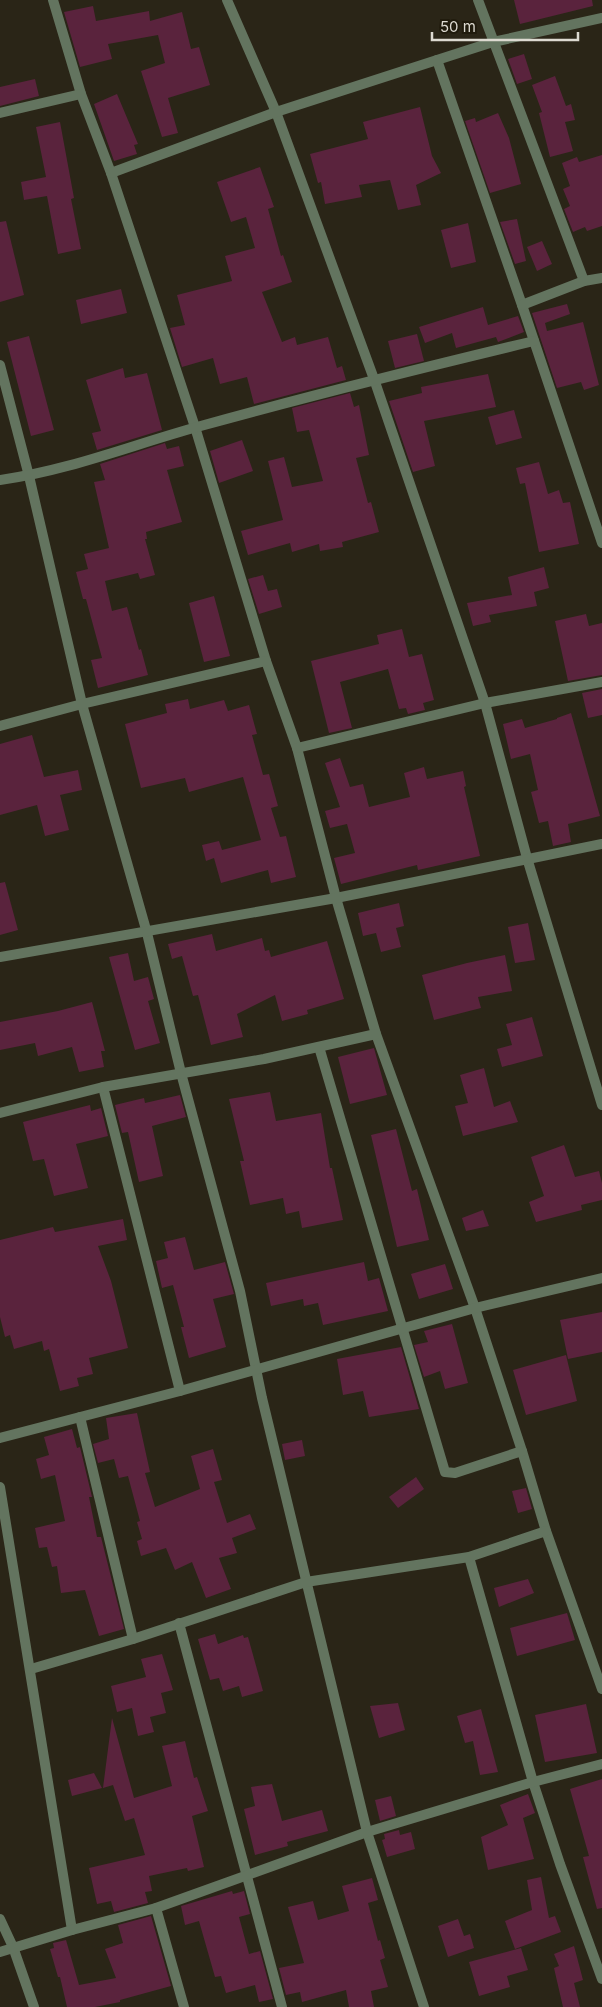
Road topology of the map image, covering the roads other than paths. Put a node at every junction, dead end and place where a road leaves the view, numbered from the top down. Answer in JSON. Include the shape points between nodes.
{"nodes":[{"id":1,"x":53,"y":0,"type":"edge"},
{"id":2,"x":227,"y":0,"type":"edge"},
{"id":3,"x":478,"y":0,"type":"edge"},
{"id":4,"x":602,"y":18,"type":"edge"},
{"id":5,"x":493,"y":42,"type":"junction"},
{"id":6,"x":437,"y":60,"type":"junction"},
{"id":7,"x":81,"y":94,"type":"junction"},
{"id":8,"x":276,"y":112,"type":"junction"},
{"id":9,"x":0,"y":113,"type":"edge"},
{"id":10,"x":111,"y":173,"type":"junction"},
{"id":11,"x":602,"y":278,"type":"edge"},
{"id":12,"x":584,"y":281,"type":"junction"},
{"id":13,"x":522,"y":305,"type":"junction"},
{"id":14,"x":534,"y":341,"type":"junction"},
{"id":15,"x":0,"y":365,"type":"edge"},
{"id":16,"x":374,"y":379,"type":"junction"},
{"id":17,"x":195,"y":428,"type":"junction"},
{"id":18,"x":29,"y":476,"type":"junction"},
{"id":19,"x":0,"y":480,"type":"edge"},
{"id":20,"x":602,"y":543,"type":"edge"},
{"id":21,"x":266,"y":661,"type":"junction"},
{"id":22,"x":602,"y":682,"type":"edge"},
{"id":23,"x":485,"y":703,"type":"junction"},
{"id":24,"x":82,"y":704,"type":"junction"},
{"id":25,"x":0,"y":726,"type":"edge"},
{"id":26,"x":297,"y":748,"type":"junction"},
{"id":27,"x":602,"y":844,"type":"edge"},
{"id":28,"x":527,"y":858,"type":"junction"},
{"id":29,"x":336,"y":898,"type":"junction"},
{"id":30,"x":147,"y":933,"type":"junction"},
{"id":31,"x":0,"y":957,"type":"edge"},
{"id":32,"x":376,"y":1034,"type":"junction"},
{"id":33,"x":319,"y":1047,"type":"junction"},
{"id":34,"x":181,"y":1073,"type":"junction"},
{"id":35,"x":103,"y":1087,"type":"junction"},
{"id":36,"x":602,"y":1105,"type":"edge"},
{"id":37,"x":0,"y":1113,"type":"edge"},
{"id":38,"x":602,"y":1278,"type":"edge"},
{"id":39,"x":475,"y":1308,"type":"junction"},
{"id":40,"x":404,"y":1329,"type":"junction"},
{"id":41,"x":257,"y":1369,"type":"junction"},
{"id":42,"x":180,"y":1391,"type":"junction"},
{"id":43,"x":80,"y":1417,"type":"junction"},
{"id":44,"x":0,"y":1438,"type":"edge"},
{"id":45,"x":522,"y":1451,"type":"junction"},
{"id":46,"x":0,"y":1486,"type":"edge"},
{"id":47,"x":546,"y":1531,"type":"junction"},
{"id":48,"x":469,"y":1557,"type":"junction"},
{"id":49,"x":306,"y":1582,"type":"junction"},
{"id":50,"x":179,"y":1623,"type":"junction"},
{"id":51,"x":134,"y":1639,"type":"junction"},
{"id":52,"x":31,"y":1670,"type":"junction"},
{"id":53,"x":602,"y":1689,"type":"edge"},
{"id":54,"x":602,"y":1764,"type":"edge"},
{"id":55,"x":533,"y":1782,"type":"junction"},
{"id":56,"x":367,"y":1832,"type":"junction"},
{"id":57,"x":247,"y":1876,"type":"junction"},
{"id":58,"x":156,"y":1908,"type":"junction"},
{"id":59,"x":0,"y":1919,"type":"edge"},
{"id":60,"x":72,"y":1930,"type":"junction"},
{"id":61,"x":13,"y":1947,"type":"junction"},
{"id":62,"x":0,"y":1952,"type":"edge"},
{"id":63,"x":602,"y":1979,"type":"edge"},
{"id":64,"x":34,"y":2007,"type":"edge"},
{"id":65,"x":184,"y":2007,"type":"edge"},
{"id":66,"x":282,"y":2007,"type":"edge"},
{"id":67,"x":424,"y":2007,"type":"edge"}],
"edges":[{"from":1,"to":7,"type":"street"},
{"from":2,"to":8,"type":"street"},
{"from":3,"to":5,"type":"street"},
{"from":4,"to":5,"type":"street"},
{"from":5,"to":6,"type":"street"},
{"from":5,"to":12,"type":"street"},
{"from":6,"to":8,"type":"street"},
{"from":6,"to":13,"type":"street"},
{"from":7,"to":9,"type":"street"},
{"from":7,"to":10,"type":"street"},
{"from":8,"to":10,"type":"street"},
{"from":8,"to":16,"type":"street"},
{"from":10,"to":17,"type":"street"},
{"from":11,"to":12,"type":"street"},
{"from":12,"to":13,"type":"street"},
{"from":13,"to":14,"type":"street"},
{"from":14,"to":16,"type":"street"},
{"from":14,"to":20,"type":"street"},
{"from":15,"to":18,"type":"street"},
{"from":16,"to":17,"type":"street"},
{"from":16,"to":23,"type":"street"},
{"from":17,"to":18,"type":"street"},
{"from":17,"to":21,"type":"street"},
{"from":18,"to":19,"type":"street"},
{"from":18,"to":24,"type":"street"},
{"from":21,"to":24,"type":"street"},
{"from":21,"to":26,"type":"street"},
{"from":22,"to":23,"type":"street"},
{"from":23,"to":26,"type":"street"},
{"from":23,"to":28,"type":"street"},
{"from":24,"to":25,"type":"street"},
{"from":24,"to":30,"type":"street"},
{"from":26,"to":29,"type":"street"},
{"from":27,"to":28,"type":"street"},
{"from":28,"to":29,"type":"street"},
{"from":28,"to":36,"type":"street"},
{"from":29,"to":30,"type":"street"},
{"from":29,"to":32,"type":"street"},
{"from":30,"to":31,"type":"street"},
{"from":30,"to":34,"type":"street"},
{"from":32,"to":33,"type":"street"},
{"from":32,"to":39,"type":"street"},
{"from":33,"to":34,"type":"street"},
{"from":33,"to":40,"type":"street"},
{"from":34,"to":35,"type":"street"},
{"from":34,"to":41,"type":"street","via":[[240,1290]]},
{"from":35,"to":37,"type":"street"},
{"from":35,"to":42,"type":"street"},
{"from":38,"to":39,"type":"street"},
{"from":39,"to":40,"type":"street"},
{"from":39,"to":45,"type":"street"},
{"from":40,"to":41,"type":"street"},
{"from":40,"to":45,"type":"street","via":[[445,1472],[454,1474]]},
{"from":41,"to":42,"type":"street"},
{"from":41,"to":49,"type":"street"},
{"from":42,"to":43,"type":"street"},
{"from":43,"to":44,"type":"street"},
{"from":43,"to":51,"type":"street"},
{"from":45,"to":47,"type":"street"},
{"from":46,"to":52,"type":"street"},
{"from":47,"to":48,"type":"street"},
{"from":47,"to":53,"type":"street"},
{"from":48,"to":49,"type":"street"},
{"from":48,"to":55,"type":"street"},
{"from":49,"to":50,"type":"street"},
{"from":49,"to":56,"type":"street"},
{"from":50,"to":51,"type":"street"},
{"from":50,"to":57,"type":"street"},
{"from":51,"to":52,"type":"street"},
{"from":52,"to":60,"type":"street"},
{"from":54,"to":55,"type":"street"},
{"from":55,"to":56,"type":"street"},
{"from":55,"to":63,"type":"street"},
{"from":56,"to":57,"type":"street"},
{"from":56,"to":67,"type":"street"},
{"from":57,"to":58,"type":"street"},
{"from":57,"to":66,"type":"street"},
{"from":58,"to":60,"type":"street"},
{"from":58,"to":65,"type":"street"},
{"from":59,"to":61,"type":"street"},
{"from":60,"to":61,"type":"street"},
{"from":61,"to":62,"type":"street"},
{"from":61,"to":64,"type":"street"}]}
